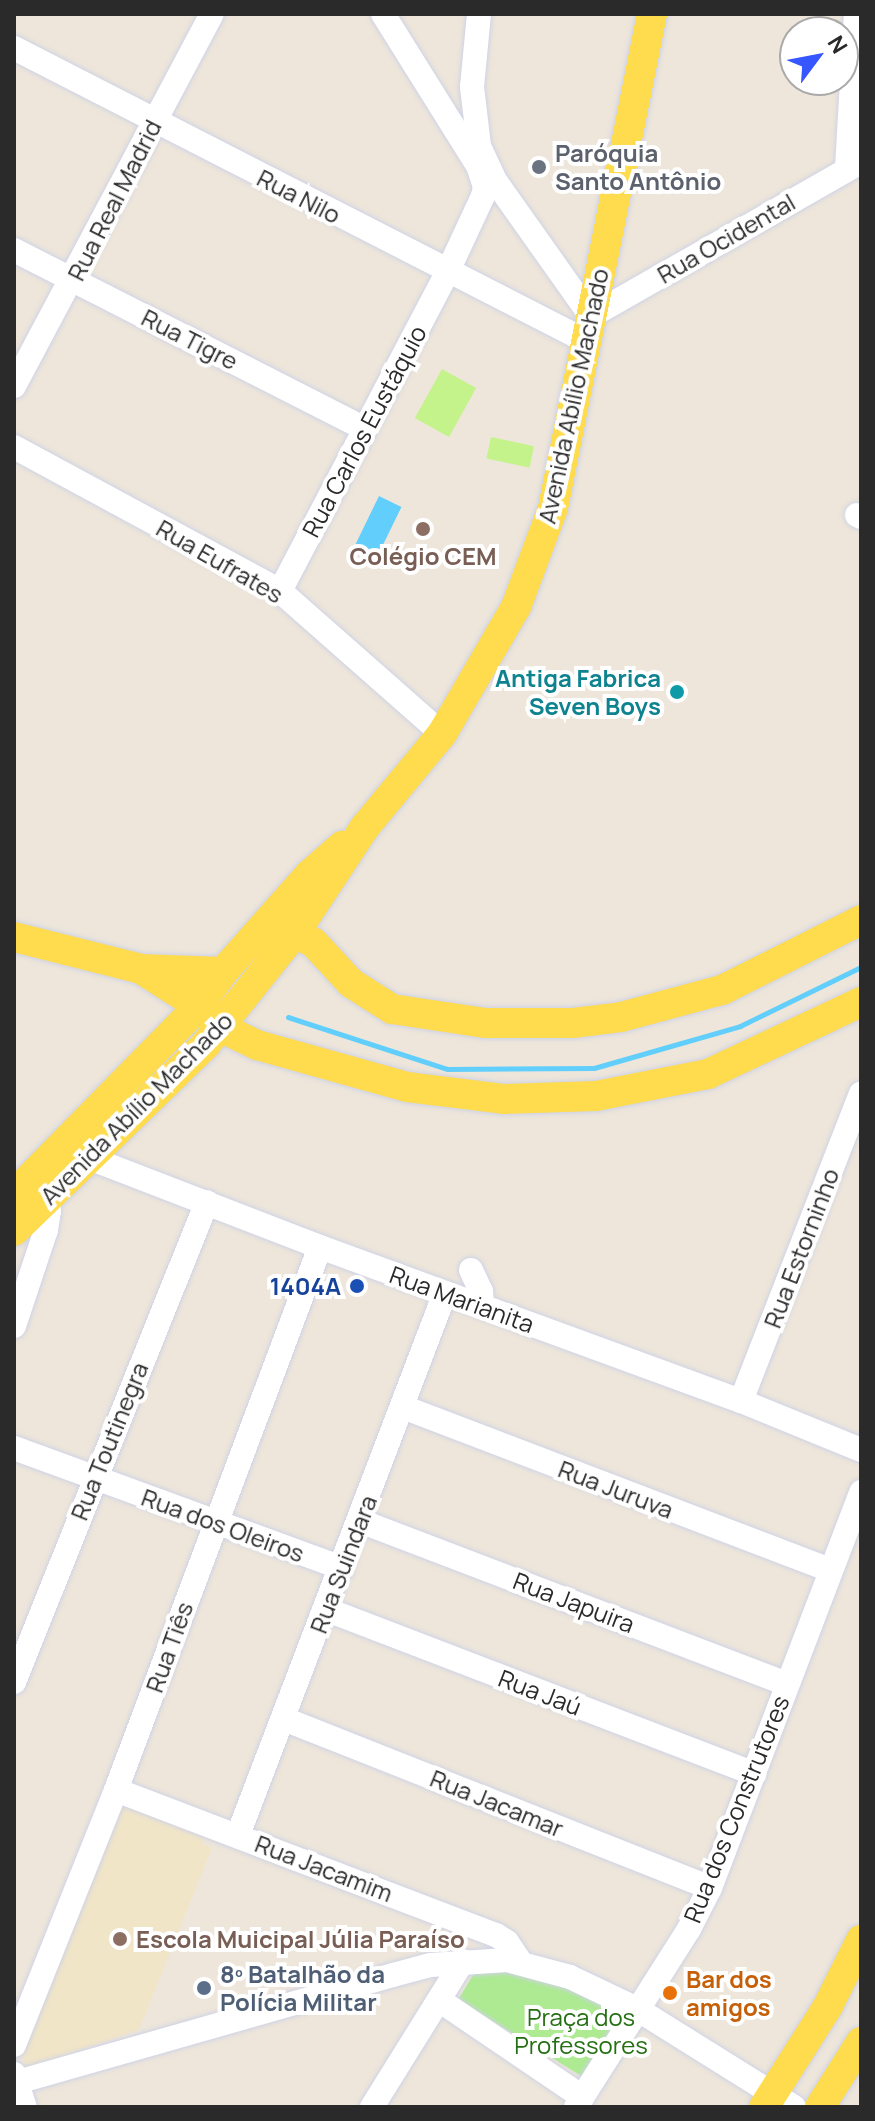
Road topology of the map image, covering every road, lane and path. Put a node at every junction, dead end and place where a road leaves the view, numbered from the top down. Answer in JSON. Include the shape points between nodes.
{"nodes":[{"id":1,"x":212,"y":14,"type":"edge"},
{"id":2,"x":383,"y":14,"type":"edge"},
{"id":3,"x":479,"y":14,"type":"edge"},
{"id":4,"x":652,"y":14,"type":"edge"},
{"id":5,"x":856,"y":14,"type":"edge"},
{"id":6,"x":14,"y":48,"type":"edge"},
{"id":7,"x":154,"y":122,"type":"junction"},
{"id":8,"x":854,"y":165,"type":"edge"},
{"id":9,"x":14,"y":250,"type":"edge"},
{"id":10,"x":448,"y":271,"type":"junction"},
{"id":11,"x":73,"y":280,"type":"junction"},
{"id":12,"x":589,"y":328,"type":"junction"},
{"id":13,"x":14,"y":386,"type":"edge"},
{"id":14,"x":365,"y":429,"type":"junction"},
{"id":15,"x":14,"y":447,"type":"edge"},
{"id":16,"x":280,"y":591,"type":"junction"},
{"id":17,"x":442,"y":734,"type":"junction"},
{"id":18,"x":365,"y":827,"type":"junction"},
{"id":19,"x":861,"y":920,"type":"edge"},
{"id":20,"x":295,"y":933,"type":"junction"},
{"id":21,"x":256,"y":935,"type":"junction"},
{"id":22,"x":14,"y":937,"type":"edge"},
{"id":23,"x":141,"y":969,"type":"junction"},
{"id":24,"x":223,"y":972,"type":"junction"},
{"id":25,"x":861,"y":1002,"type":"edge"},
{"id":26,"x":209,"y":1026,"type":"junction"},
{"id":27,"x":165,"y":1042,"type":"junction"},
{"id":28,"x":861,"y":1094,"type":"edge"},
{"id":29,"x":76,"y":1152,"type":"junction"},
{"id":30,"x":31,"y":1190,"type":"edge"},
{"id":31,"x":207,"y":1202,"type":"junction"},
{"id":32,"x":14,"y":1231,"type":"edge"},
{"id":33,"x":320,"y":1247,"type":"junction"},
{"id":34,"x":471,"y":1270,"type":"dead end"},
{"id":35,"x":445,"y":1293,"type":"junction"},
{"id":36,"x":482,"y":1306,"type":"junction"},
{"id":37,"x":14,"y":1326,"type":"edge"},
{"id":38,"x":741,"y":1401,"type":"junction"},
{"id":39,"x":403,"y":1407,"type":"junction"},
{"id":40,"x":14,"y":1448,"type":"edge"},
{"id":41,"x":861,"y":1450,"type":"edge"},
{"id":42,"x":93,"y":1478,"type":"junction"},
{"id":43,"x":861,"y":1492,"type":"edge"},
{"id":44,"x":360,"y":1521,"type":"junction"},
{"id":45,"x":215,"y":1523,"type":"junction"},
{"id":46,"x":342,"y":1568,"type":"junction"},
{"id":47,"x":830,"y":1570,"type":"junction"},
{"id":48,"x":325,"y":1609,"type":"junction"},
{"id":49,"x":14,"y":1682,"type":"edge"},
{"id":50,"x":787,"y":1684,"type":"junction"},
{"id":51,"x":284,"y":1719,"type":"junction"},
{"id":52,"x":754,"y":1774,"type":"junction"},
{"id":53,"x":116,"y":1790,"type":"junction"},
{"id":54,"x":238,"y":1835,"type":"junction"},
{"id":55,"x":710,"y":1888,"type":"junction"},
{"id":56,"x":861,"y":1940,"type":"edge"},
{"id":57,"x":463,"y":1961,"type":"junction"},
{"id":58,"x":521,"y":1963,"type":"junction"},
{"id":59,"x":439,"y":2000,"type":"junction"},
{"id":60,"x":637,"y":2009,"type":"junction"},
{"id":61,"x":861,"y":2042,"type":"edge"},
{"id":62,"x":14,"y":2045,"type":"edge"},
{"id":63,"x":14,"y":2074,"type":"edge"},
{"id":64,"x":14,"y":2083,"type":"edge"},
{"id":65,"x":579,"y":2102,"type":"edge"},
{"id":66,"x":777,"y":2102,"type":"edge"},
{"id":67,"x":376,"y":2106,"type":"edge"},
{"id":68,"x":25,"y":2107,"type":"edge"},
{"id":69,"x":820,"y":2107,"type":"edge"}],
"edges":[{"from":1,"to":7,"type":"street","name":"Rua Real Madrid"},
{"from":2,"to":10,"type":"street","name":"Rua Carlos Eustáquio","via":[[483,178],[483,196]]},
{"from":3,"to":12,"type":"street","via":[[472,112],[479,146]]},
{"from":4,"to":12,"type":"main road","name":"Avenida Abílio Machado"},
{"from":5,"to":8,"type":"street"},
{"from":6,"to":7,"type":"street","name":"Rua Nilo"},
{"from":7,"to":10,"type":"street","name":"Rua Nilo"},
{"from":7,"to":11,"type":"street","name":"Rua Real Madrid"},
{"from":8,"to":12,"type":"street","name":"Rua Ocidental"},
{"from":9,"to":11,"type":"street","name":"Rua Tigre"},
{"from":10,"to":12,"type":"street","name":"Rua Nilo"},
{"from":10,"to":14,"type":"street","name":"Rua Carlos Eustáquio"},
{"from":11,"to":13,"type":"street","name":"Rua Real Madrid"},
{"from":11,"to":14,"type":"street","name":"Rua Tigre"},
{"from":12,"to":17,"type":"main road","name":"Avenida Abílio Machado","via":[[553,508],[516,607]]},
{"from":14,"to":16,"type":"street","name":"Rua Carlos Eustáquio"},
{"from":15,"to":16,"type":"street","name":"Rua Eufrates"},
{"from":16,"to":17,"type":"street","name":"Rua Eufrates"},
{"from":17,"to":18,"type":"main road","name":"Avenida Abílio Machado"},
{"from":18,"to":20,"type":"main road","name":"Avenida Abílio Machado"},
{"from":18,"to":21,"type":"main road","name":"Avenida Abílio Machado","via":[[310,874]]},
{"from":19,"to":20,"type":"main road","via":[[722,990],[621,1017],[573,1023],[486,1023],[392,1009],[351,983],[314,943]]},
{"from":20,"to":21,"type":"main road","via":[[271,928]]},
{"from":20,"to":26,"type":"main road","name":"Avenida Abílio Machado"},
{"from":21,"to":24,"type":"main road","name":"Avenida Abílio Machado"},
{"from":22,"to":23,"type":"main road"},
{"from":23,"to":24,"type":"main road"},
{"from":23,"to":26,"type":"main road"},
{"from":23,"to":27,"type":"main road","via":[[160,996]]},
{"from":24,"to":26,"type":"main road","name":"Avenida Abílio Machado"},
{"from":25,"to":26,"type":"main road","via":[[708,1074],[596,1096],[503,1099],[407,1087],[257,1045]]},
{"from":26,"to":27,"type":"main road","name":"Avenida Abílio Machado"},
{"from":26,"to":29,"type":"main road","name":"Avenida Abílio Machado"},
{"from":27,"to":29,"type":"main road","name":"Avenida Abílio Machado"},
{"from":28,"to":38,"type":"street","name":"Rua Estorninho"},
{"from":29,"to":30,"type":"main road","name":"Avenida Abílio Machado"},
{"from":29,"to":31,"type":"street","name":"Rua Marianita"},
{"from":30,"to":32,"type":"main road","name":"Avenida Abílio Machado"},
{"from":30,"to":37,"type":"street","via":[[46,1230]]},
{"from":31,"to":33,"type":"street","name":"Rua Marianita"},
{"from":31,"to":42,"type":"street","name":"Rua Toutinegra"},
{"from":33,"to":35,"type":"street","name":"Rua Marianita"},
{"from":33,"to":45,"type":"street","name":"Rua Tiês"},
{"from":34,"to":36,"type":"street"},
{"from":35,"to":36,"type":"street","name":"Rua Marianita"},
{"from":35,"to":39,"type":"street","name":"Rua Suindara"},
{"from":36,"to":38,"type":"street","name":"Rua Marianita"},
{"from":38,"to":41,"type":"street","name":"Rua Marianita"},
{"from":39,"to":44,"type":"street","name":"Rua Suindara"},
{"from":39,"to":47,"type":"street","name":"Rua Juruva"},
{"from":40,"to":42,"type":"street","name":"Rua dos Oleiros"},
{"from":42,"to":45,"type":"street","name":"Rua dos Oleiros"},
{"from":42,"to":49,"type":"street","name":"Rua Toutinegra"},
{"from":43,"to":47,"type":"street","name":"Rua dos Construtores"},
{"from":44,"to":46,"type":"street","name":"Rua Suindara"},
{"from":44,"to":50,"type":"street","name":"Rua Japuira"},
{"from":45,"to":46,"type":"street","name":"Rua dos Oleiros"},
{"from":45,"to":53,"type":"street","name":"Rua Tiês"},
{"from":46,"to":48,"type":"street","name":"Rua Suindara"},
{"from":47,"to":50,"type":"street","name":"Rua dos Construtores"},
{"from":48,"to":51,"type":"street","name":"Rua Suindara"},
{"from":48,"to":52,"type":"street","name":"Rua Jaú"},
{"from":50,"to":52,"type":"street","name":"Rua dos Construtores"},
{"from":51,"to":54,"type":"street","name":"Rua Suindara"},
{"from":51,"to":55,"type":"street","name":"Rua Jacamar"},
{"from":52,"to":55,"type":"street","name":"Rua dos Construtores"},
{"from":53,"to":54,"type":"street","name":"Rua Jacamim"},
{"from":53,"to":62,"type":"street","name":"Rua Tiês"},
{"from":54,"to":58,"type":"street","name":"Rua Jacamim","via":[[496,1935]]},
{"from":55,"to":60,"type":"street","name":"Rua dos Construtores"},
{"from":56,"to":66,"type":"main road"},
{"from":57,"to":58,"type":"street"},
{"from":57,"to":59,"type":"street"},
{"from":57,"to":64,"type":"street","via":[[393,1975]]},
{"from":58,"to":60,"type":"street","via":[[570,1977]]},
{"from":59,"to":65,"type":"street"},
{"from":59,"to":67,"type":"street"},
{"from":60,"to":65,"type":"street","name":"Rua dos Construtores"},
{"from":60,"to":66,"type":"street"},
{"from":61,"to":69,"type":"main road"},
{"from":63,"to":64,"type":"street"},
{"from":64,"to":68,"type":"street"}]}
